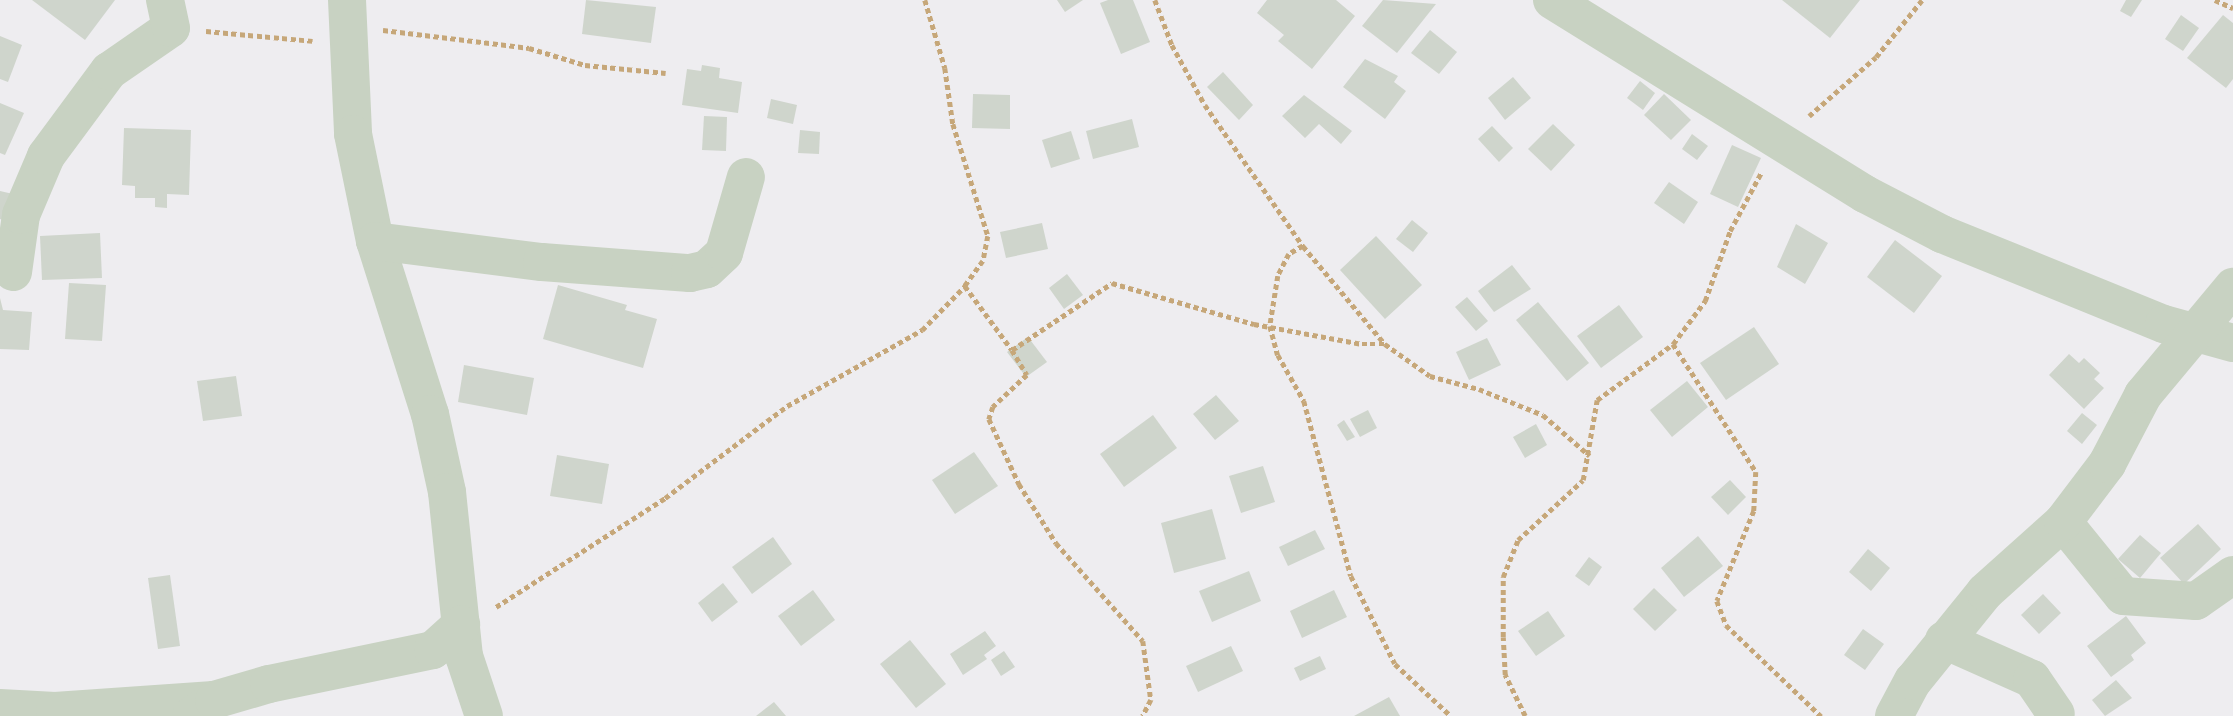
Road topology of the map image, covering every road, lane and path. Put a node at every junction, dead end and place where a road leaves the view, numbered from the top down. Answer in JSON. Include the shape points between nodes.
{"nodes":[{"id":1,"x":925,"y":0,"type":"edge"},
{"id":2,"x":1155,"y":0,"type":"edge"},
{"id":3,"x":1552,"y":0,"type":"edge"},
{"id":4,"x":1922,"y":0,"type":"edge"},
{"id":5,"x":2215,"y":0,"type":"edge"},
{"id":6,"x":2233,"y":8,"type":"edge"},
{"id":7,"x":168,"y":14,"type":"edge"},
{"id":8,"x":346,"y":14,"type":"edge"},
{"id":9,"x":666,"y":73,"type":"dead end"},
{"id":10,"x":1781,"y":144,"type":"junction"},
{"id":11,"x":746,"y":177,"type":"dead end"},
{"id":12,"x":375,"y":241,"type":"junction"},
{"id":13,"x":1303,"y":246,"type":"junction"},
{"id":14,"x":13,"y":272,"type":"dead end"},
{"id":15,"x":965,"y":286,"type":"junction"},
{"id":16,"x":2233,"y":287,"type":"edge"},
{"id":17,"x":1270,"y":326,"type":"junction"},
{"id":18,"x":2196,"y":332,"type":"junction"},
{"id":19,"x":2233,"y":343,"type":"edge"},
{"id":20,"x":1385,"y":344,"type":"junction"},
{"id":21,"x":1673,"y":344,"type":"junction"},
{"id":22,"x":1012,"y":350,"type":"junction"},
{"id":23,"x":1590,"y":456,"type":"junction"},
{"id":24,"x":2063,"y":522,"type":"junction"},
{"id":25,"x":2233,"y":575,"type":"edge"},
{"id":26,"x":461,"y":625,"type":"junction"},
{"id":27,"x":1944,"y":640,"type":"junction"},
{"id":28,"x":0,"y":708,"type":"edge"},
{"id":29,"x":203,"y":708,"type":"edge"},
{"id":30,"x":2056,"y":715,"type":"edge"},
{"id":31,"x":484,"y":716,"type":"edge"},
{"id":32,"x":1143,"y":716,"type":"edge"},
{"id":33,"x":1451,"y":716,"type":"edge"},
{"id":34,"x":1525,"y":716,"type":"edge"},
{"id":35,"x":1821,"y":716,"type":"edge"},
{"id":36,"x":1894,"y":716,"type":"edge"}],
"edges":[{"from":1,"to":15,"type":"path","via":[[945,68],[953,124],[988,236],[983,261]]},
{"from":2,"to":13,"type":"path","via":[[1172,45],[1205,105]]},
{"from":3,"to":10,"type":"street"},
{"from":4,"to":10,"type":"path","via":[[1875,57]]},
{"from":5,"to":6,"type":"path"},
{"from":7,"to":8,"type":"path","via":[[302,41],[328,41]]},
{"from":7,"to":14,"type":"street","via":[[109,71],[61,131],[21,215]]},
{"from":8,"to":9,"type":"path","via":[[516,46],[585,65]]},
{"from":8,"to":12,"type":"street","via":[[354,134]]},
{"from":10,"to":18,"type":"street","via":[[1942,234],[2164,324]]},
{"from":10,"to":21,"type":"path","via":[[1730,231],[1705,301]]},
{"from":11,"to":12,"type":"street","via":[[724,253],[707,269],[691,273],[542,262]]},
{"from":12,"to":26,"type":"street","via":[[430,414],[447,492]]},
{"from":13,"to":17,"type":"path","via":[[1289,254],[1278,276]]},
{"from":13,"to":20,"type":"path"},
{"from":15,"to":22,"type":"path"},
{"from":15,"to":26,"type":"path","via":[[922,330],[812,390],[530,589]]},
{"from":16,"to":18,"type":"street"},
{"from":17,"to":20,"type":"path","via":[[1362,344]]},
{"from":17,"to":22,"type":"path","via":[[1112,283]]},
{"from":17,"to":33,"type":"path","via":[[1278,355],[1304,401],[1351,576],[1395,664]]},
{"from":18,"to":19,"type":"street"},
{"from":18,"to":24,"type":"street","via":[[2143,395],[2107,464]]},
{"from":20,"to":23,"type":"path","via":[[1430,376],[1479,389],[1543,415]]},
{"from":21,"to":23,"type":"path","via":[[1597,400],[1589,427]]},
{"from":21,"to":35,"type":"path","via":[[1756,472],[1754,511],[1717,601],[1726,625]]},
{"from":22,"to":32,"type":"path","via":[[1027,375],[993,407],[989,419],[1019,484],[1056,543],[1143,641],[1151,700]]},
{"from":23,"to":34,"type":"path","via":[[1583,480],[1518,540],[1503,578],[1505,675]]},
{"from":24,"to":25,"type":"street","via":[[2123,596],[2196,601]]},
{"from":24,"to":27,"type":"street","via":[[1985,592]]},
{"from":26,"to":29,"type":"street","via":[[433,650]]},
{"from":26,"to":31,"type":"street","via":[[464,656]]},
{"from":27,"to":30,"type":"street","via":[[2032,679]]},
{"from":27,"to":36,"type":"street"},
{"from":28,"to":29,"type":"street"}]}
